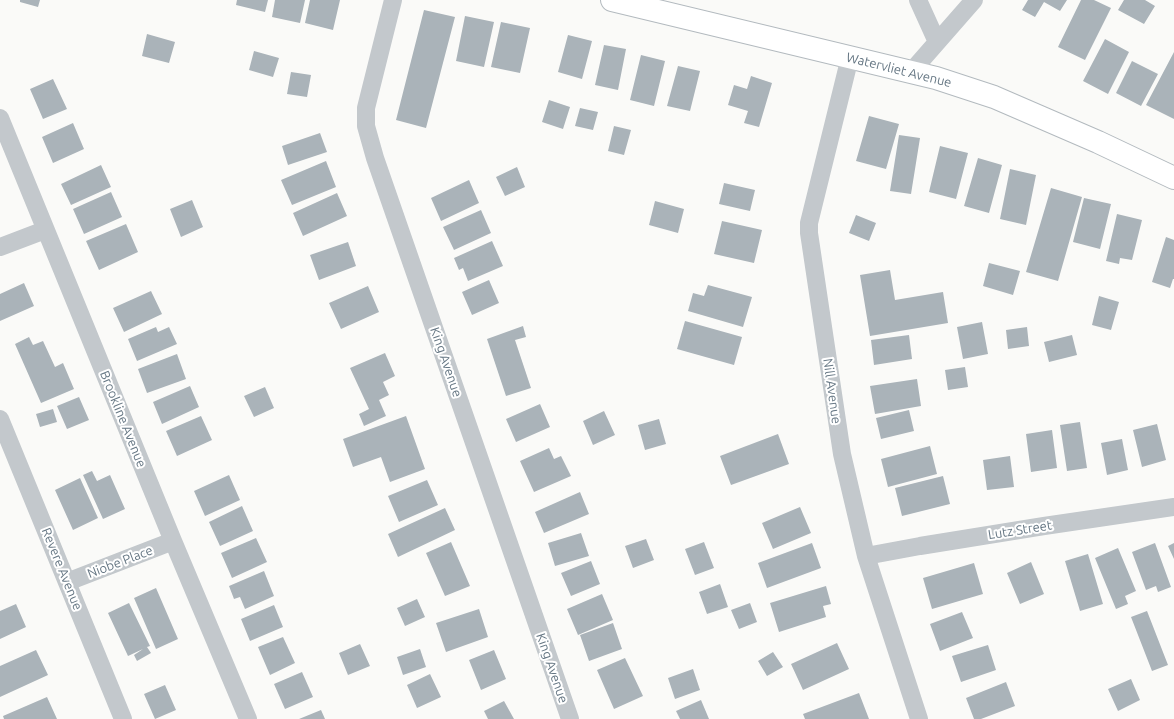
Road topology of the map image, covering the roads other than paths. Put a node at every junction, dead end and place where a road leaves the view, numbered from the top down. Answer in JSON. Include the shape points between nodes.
{"nodes":[{"id":1,"x":392,"y":0,"type":"edge"},
{"id":2,"x":612,"y":0,"type":"edge"},
{"id":3,"x":918,"y":0,"type":"edge"},
{"id":4,"x":974,"y":0,"type":"edge"},
{"id":5,"x":937,"y":42,"type":"junction"},
{"id":6,"x":850,"y":58,"type":"junction"},
{"id":7,"x":911,"y":72,"type":"junction"},
{"id":8,"x":0,"y":118,"type":"edge"},
{"id":9,"x":1174,"y":178,"type":"edge"},
{"id":10,"x":45,"y":230,"type":"junction"},
{"id":11,"x":0,"y":248,"type":"edge"},
{"id":12,"x":0,"y":419,"type":"edge"},
{"id":13,"x":1174,"y":507,"type":"edge"},
{"id":14,"x":173,"y":541,"type":"junction"},
{"id":15,"x":866,"y":556,"type":"junction"},
{"id":16,"x":67,"y":582,"type":"junction"},
{"id":17,"x":123,"y":719,"type":"edge"},
{"id":18,"x":248,"y":719,"type":"edge"},
{"id":19,"x":570,"y":719,"type":"edge"},
{"id":20,"x":919,"y":719,"type":"edge"}],
"edges":[{"from":1,"to":19,"type":"street","name":"King Avenue","via":[[366,108],[366,126]]},
{"from":2,"to":6,"type":"street","name":"Watervliet Avenue"},
{"from":3,"to":5,"type":"street"},
{"from":4,"to":5,"type":"street"},
{"from":5,"to":7,"type":"street"},
{"from":6,"to":7,"type":"street","name":"Watervliet Avenue"},
{"from":6,"to":15,"type":"street","name":"Nill Avenue","via":[[809,228],[842,454]]},
{"from":7,"to":9,"type":"street","name":"Watervliet Avenue","via":[[994,96]]},
{"from":8,"to":10,"type":"street","name":"Brookline Avenue"},
{"from":10,"to":11,"type":"street"},
{"from":10,"to":14,"type":"street","name":"Brookline Avenue"},
{"from":12,"to":16,"type":"street","name":"Revere Avenue"},
{"from":13,"to":15,"type":"street","name":"Lutz Street","via":[[1039,526]]},
{"from":14,"to":16,"type":"street","name":"Niobe Place"},
{"from":14,"to":18,"type":"street","name":"Brookline Avenue"},
{"from":15,"to":20,"type":"street","name":"Nill Avenue"},
{"from":16,"to":17,"type":"street","name":"Revere Avenue"}]}
